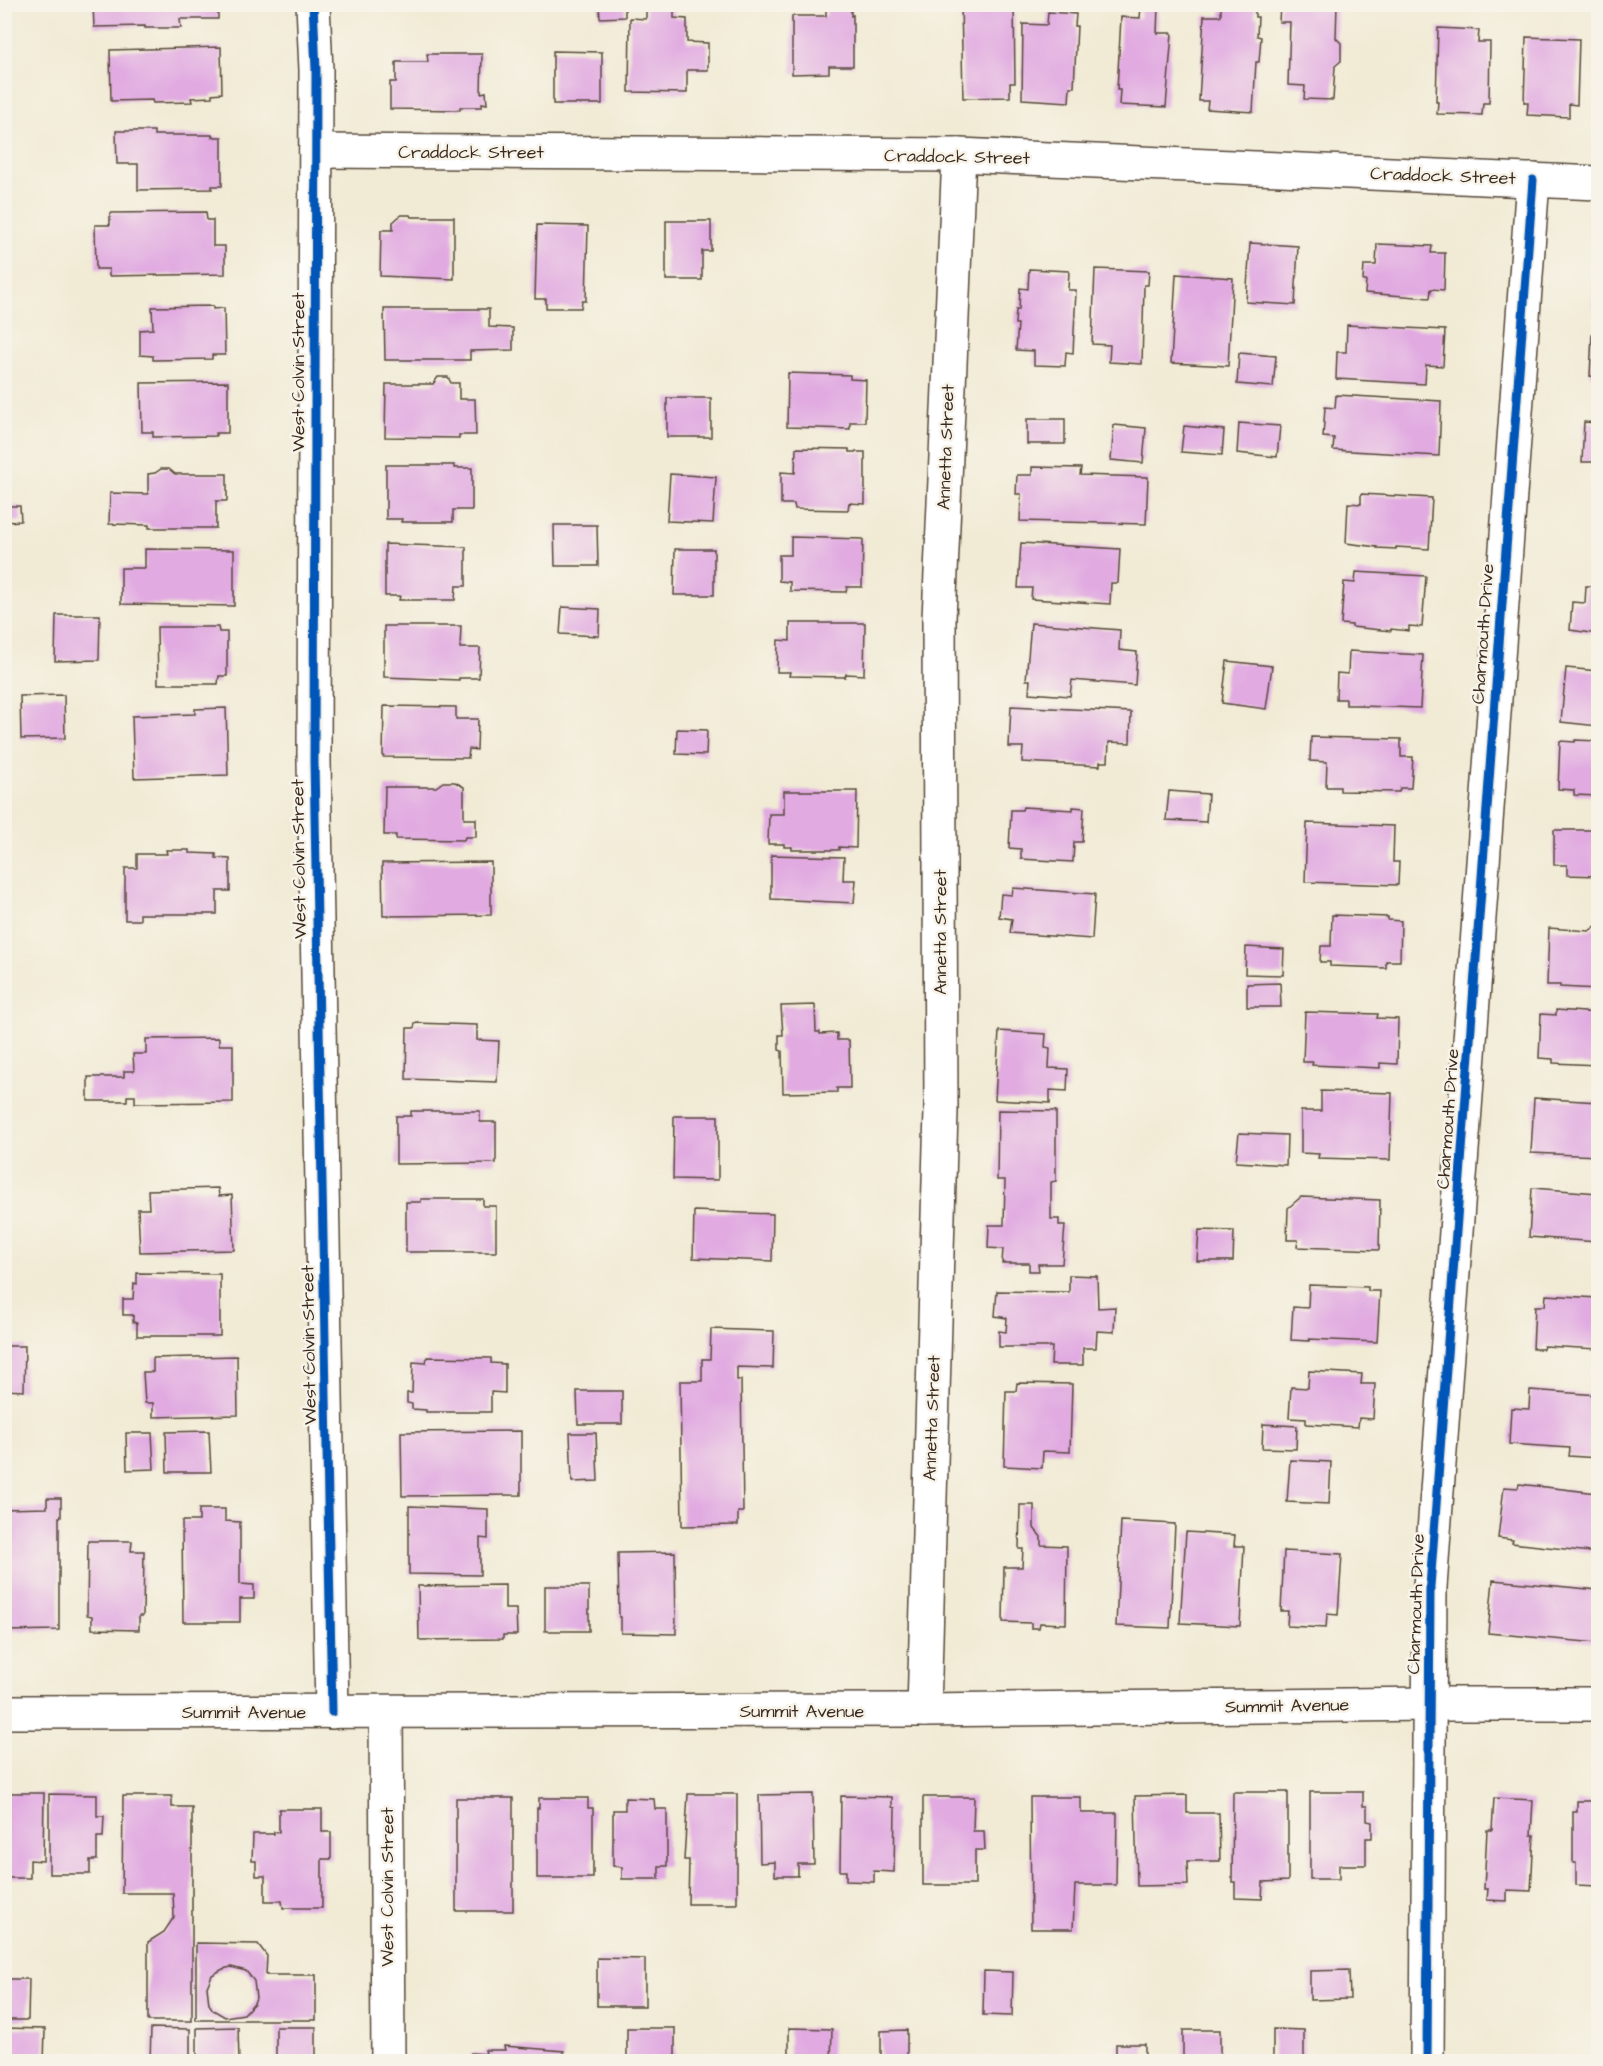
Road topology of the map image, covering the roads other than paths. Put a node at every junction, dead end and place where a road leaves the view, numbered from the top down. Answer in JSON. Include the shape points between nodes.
{"nodes":[{"id":1,"x":314,"y":4,"type":"edge"},
{"id":2,"x":316,"y":150,"type":"junction"},
{"id":3,"x":959,"y":155,"type":"junction"},
{"id":4,"x":1533,"y":180,"type":"junction"},
{"id":5,"x":1599,"y":183,"type":"edge"},
{"id":6,"x":1429,"y":1704,"type":"junction"},
{"id":7,"x":1599,"y":1704,"type":"edge"},
{"id":8,"x":924,"y":1710,"type":"junction"},
{"id":9,"x":4,"y":1712,"type":"edge"},
{"id":10,"x":332,"y":1712,"type":"junction"},
{"id":11,"x":386,"y":1712,"type":"junction"},
{"id":12,"x":388,"y":2061,"type":"edge"},
{"id":13,"x":1427,"y":2061,"type":"edge"}],
"edges":[{"from":1,"to":2,"type":"street","name":"West Colvin Street"},
{"from":2,"to":3,"type":"street","name":"Craddock Street"},
{"from":2,"to":10,"type":"street","name":"West Colvin Street","via":[[314,762]]},
{"from":3,"to":4,"type":"street","name":"Craddock Street"},
{"from":3,"to":8,"type":"street","name":"Annetta Street","via":[[939,619],[941,1111]]},
{"from":4,"to":5,"type":"street","name":"Craddock Street"},
{"from":4,"to":6,"type":"street","name":"Charmouth Drive","via":[[1431,1575]]},
{"from":6,"to":7,"type":"street","name":"Summit Avenue"},
{"from":6,"to":8,"type":"street","name":"Summit Avenue"},
{"from":6,"to":13,"type":"street","name":"Charmouth Drive"},
{"from":8,"to":11,"type":"street","name":"Summit Avenue"},
{"from":9,"to":10,"type":"street","name":"Summit Avenue"},
{"from":10,"to":11,"type":"street","name":"Summit Avenue"},
{"from":11,"to":12,"type":"street","name":"West Colvin Street"}]}
